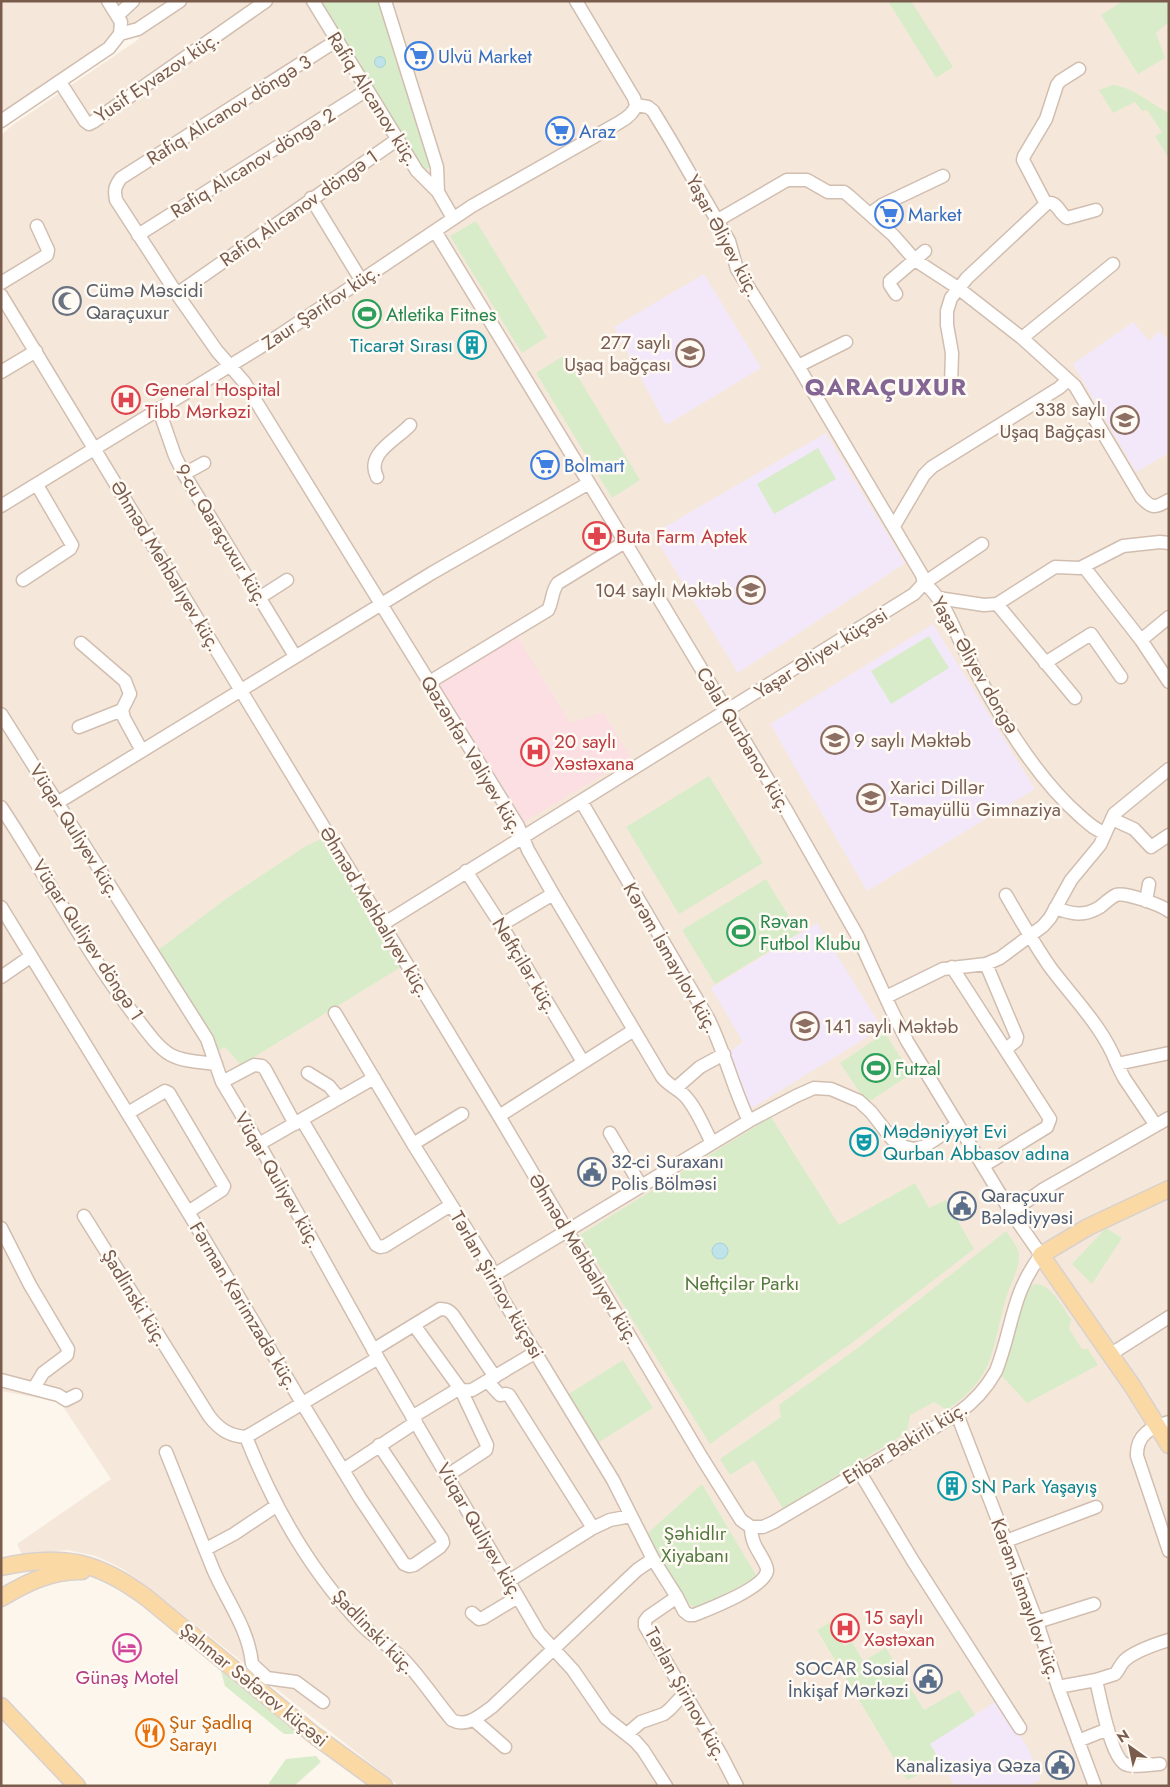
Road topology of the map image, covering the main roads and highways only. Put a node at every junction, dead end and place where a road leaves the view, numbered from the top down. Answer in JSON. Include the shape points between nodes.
{"nodes":[{"id":1,"x":1169,"y":1189,"type":"edge"},
{"id":2,"x":1163,"y":1424,"type":"edge"},
{"id":3,"x":1169,"y":1446,"type":"edge"},
{"id":4,"x":2,"y":1567,"type":"edge"},
{"id":5,"x":122,"y":1580,"type":"junction"},
{"id":6,"x":6,"y":1596,"type":"edge"},
{"id":7,"x":1,"y":1706,"type":"edge"},
{"id":8,"x":78,"y":1786,"type":"edge"},
{"id":9,"x":384,"y":1786,"type":"edge"}],
"edges":[{"from":1,"to":2,"type":"main road","name":"Etibar Bəkirli küç.","via":[[1088,1226],[1041,1255]]},
{"from":2,"to":3,"type":"main road"},
{"from":4,"to":5,"type":"main road","via":[[38,1561],[69,1561],[98,1568]]},
{"from":4,"to":6,"type":"main road","via":[[9,1568],[17,1583]]},
{"from":5,"to":6,"type":"main road","via":[[82,1570],[63,1571],[36,1580]]},
{"from":5,"to":9,"type":"main road","name":"Şahmar Səfərov küçəsi","via":[[255,1677],[314,1735]]},
{"from":7,"to":8,"type":"main road"}]}
